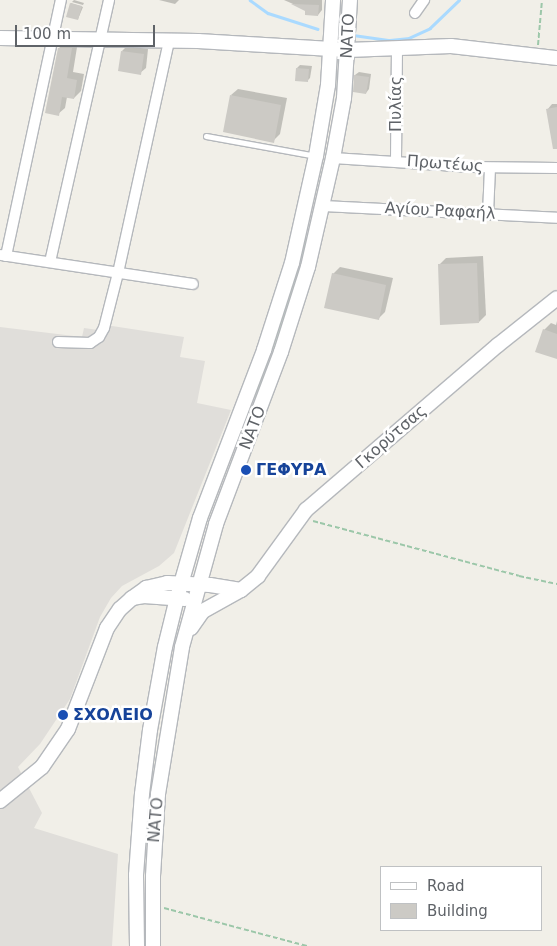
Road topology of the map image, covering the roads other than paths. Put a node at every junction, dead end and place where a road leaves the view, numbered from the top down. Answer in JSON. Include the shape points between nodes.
{"nodes":[{"id":1,"x":61,"y":0,"type":"edge"},
{"id":2,"x":109,"y":0,"type":"edge"},
{"id":3,"x":333,"y":0,"type":"edge"},
{"id":4,"x":350,"y":0,"type":"edge"},
{"id":5,"x":424,"y":0,"type":"edge"},
{"id":6,"x":415,"y":13,"type":"dead end"},
{"id":7,"x":0,"y":38,"type":"edge"},
{"id":8,"x":52,"y":39,"type":"junction"},
{"id":9,"x":99,"y":40,"type":"junction"},
{"id":10,"x":168,"y":41,"type":"junction"},
{"id":11,"x":332,"y":48,"type":"junction"},
{"id":12,"x":397,"y":48,"type":"junction"},
{"id":13,"x":348,"y":50,"type":"junction"},
{"id":14,"x":557,"y":58,"type":"edge"},
{"id":15,"x":206,"y":136,"type":"dead end"},
{"id":16,"x":316,"y":156,"type":"junction"},
{"id":17,"x":333,"y":158,"type":"junction"},
{"id":18,"x":396,"y":161,"type":"junction"},
{"id":19,"x":490,"y":168,"type":"junction"},
{"id":20,"x":557,"y":168,"type":"edge"},
{"id":21,"x":323,"y":206,"type":"junction"},
{"id":22,"x":488,"y":214,"type":"junction"},
{"id":23,"x":557,"y":218,"type":"edge"},
{"id":24,"x":3,"y":255,"type":"edge"},
{"id":25,"x":50,"y":262,"type":"junction"},
{"id":26,"x":118,"y":273,"type":"junction"},
{"id":27,"x":193,"y":284,"type":"dead end"},
{"id":28,"x":557,"y":298,"type":"edge"},
{"id":29,"x":58,"y":342,"type":"dead end"},
{"id":30,"x":190,"y":553,"type":"junction"},
{"id":31,"x":206,"y":558,"type":"junction"},
{"id":32,"x":181,"y":582,"type":"junction"},
{"id":33,"x":158,"y":584,"type":"junction"},
{"id":34,"x":198,"y":584,"type":"junction"},
{"id":35,"x":226,"y":592,"type":"junction"},
{"id":36,"x":138,"y":597,"type":"junction"},
{"id":37,"x":177,"y":598,"type":"junction"},
{"id":38,"x":194,"y":599,"type":"junction"},
{"id":39,"x":170,"y":625,"type":"junction"},
{"id":40,"x":182,"y":647,"type":"junction"},
{"id":41,"x":0,"y":800,"type":"edge"},
{"id":42,"x":137,"y":946,"type":"edge"},
{"id":43,"x":153,"y":946,"type":"edge"}],
"edges":[{"from":1,"to":8,"type":"street"},
{"from":2,"to":9,"type":"street"},
{"from":3,"to":11,"type":"main road","name":"ΝΑΤΟ"},
{"from":4,"to":13,"type":"main road","name":"ΝΑΤΟ"},
{"from":5,"to":6,"type":"street"},
{"from":7,"to":8,"type":"main road"},
{"from":8,"to":9,"type":"main road"},
{"from":8,"to":24,"type":"street"},
{"from":9,"to":10,"type":"main road"},
{"from":9,"to":25,"type":"street"},
{"from":10,"to":11,"type":"main road"},
{"from":10,"to":26,"type":"street"},
{"from":11,"to":13,"type":"main road"},
{"from":11,"to":16,"type":"main road","name":"ΝΑΤΟ"},
{"from":12,"to":13,"type":"main road"},
{"from":12,"to":14,"type":"main road","via":[[463,46]]},
{"from":12,"to":18,"type":"street","name":"Πυλίας"},
{"from":13,"to":17,"type":"main road","name":"ΝΑΤΟ","via":[[344,98]]},
{"from":15,"to":16,"type":"lane"},
{"from":16,"to":30,"type":"main road","name":"ΝΑΤΟ","via":[[292,263],[278,308]]},
{"from":17,"to":18,"type":"street","name":"Πρωτέως"},
{"from":17,"to":21,"type":"main road","name":"ΝΑΤΟ"},
{"from":18,"to":19,"type":"street","name":"Πρωτέως"},
{"from":19,"to":20,"type":"street","name":"Πρωτέως"},
{"from":19,"to":22,"type":"street"},
{"from":21,"to":22,"type":"street","name":"Αγίου Ραφαήλ"},
{"from":21,"to":31,"type":"main road","name":"ΝΑΤΟ","via":[[284,344]]},
{"from":22,"to":23,"type":"street","name":"Αγίου Ραφαήλ"},
{"from":24,"to":25,"type":"street"},
{"from":25,"to":26,"type":"street"},
{"from":26,"to":27,"type":"street"},
{"from":26,"to":29,"type":"street","via":[[99,337],[90,343]]},
{"from":28,"to":35,"type":"main road","name":"Γκορύτσας","via":[[300,517],[258,576],[241,590]]},
{"from":30,"to":32,"type":"main road","name":"ΝΑΤΟ"},
{"from":30,"to":33,"type":"main road"},
{"from":31,"to":34,"type":"main road","name":"ΝΑΤΟ"},
{"from":31,"to":35,"type":"main road","via":[[209,572]]},
{"from":32,"to":33,"type":"main road"},
{"from":32,"to":34,"type":"main road"},
{"from":32,"to":37,"type":"main road","name":"ΝΑΤΟ"},
{"from":33,"to":36,"type":"main road","via":[[146,588]]},
{"from":34,"to":35,"type":"main road"},
{"from":34,"to":38,"type":"main road","name":"ΝΑΤΟ"},
{"from":35,"to":38,"type":"main road"},
{"from":35,"to":40,"type":"main road","via":[[194,619]]},
{"from":36,"to":37,"type":"main road"},
{"from":36,"to":39,"type":"main road","via":[[157,602]]},
{"from":36,"to":41,"type":"main road","via":[[120,609],[107,628],[68,729],[42,767]]},
{"from":37,"to":38,"type":"main road"},
{"from":37,"to":39,"type":"main road","name":"ΝΑΤΟ"},
{"from":38,"to":40,"type":"main road","name":"ΝΑΤΟ"},
{"from":39,"to":42,"type":"main road","name":"ΝΑΤΟ","via":[[150,730],[142,794],[136,875]]},
{"from":40,"to":43,"type":"main road","name":"ΝΑΤΟ","via":[[158,794]]}]}
